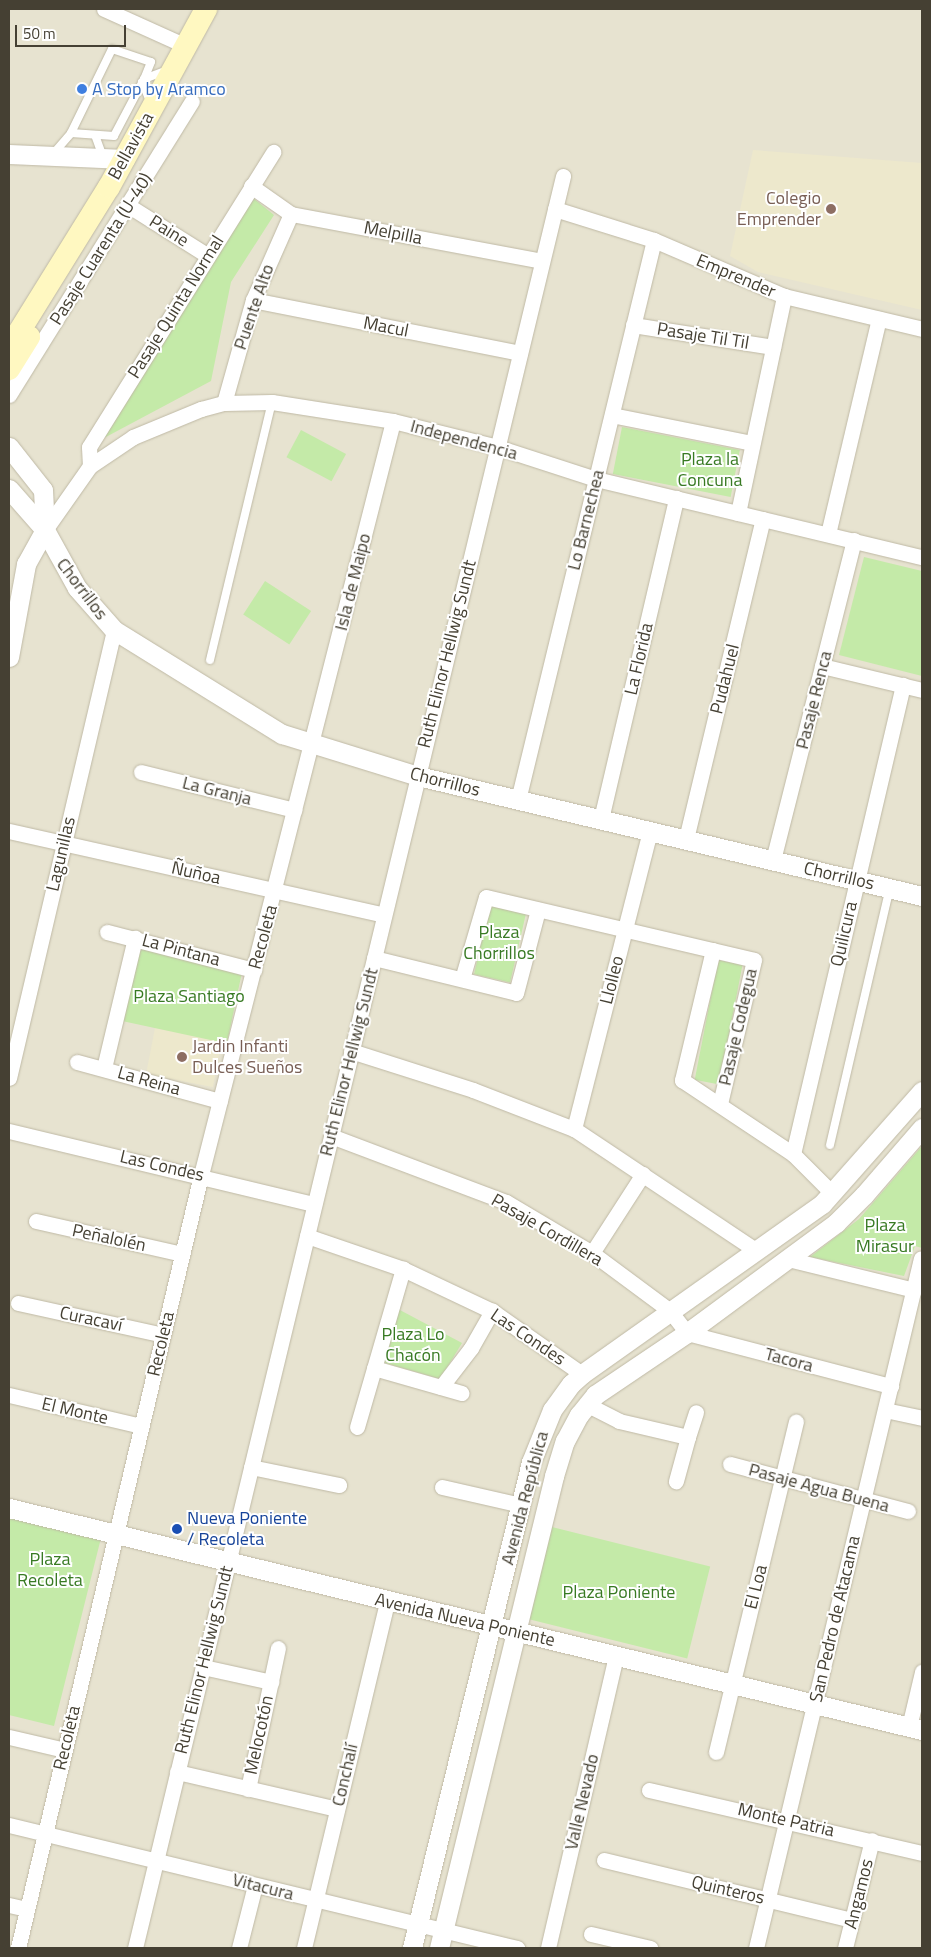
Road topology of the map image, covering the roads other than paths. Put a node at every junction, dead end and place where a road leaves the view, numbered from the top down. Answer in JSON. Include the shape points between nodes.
{"nodes":[{"id":1,"x":104,"y":9,"type":"edge"},
{"id":2,"x":206,"y":9,"type":"edge"},
{"id":3,"x":186,"y":46,"type":"junction"},
{"id":4,"x":174,"y":67,"type":"junction"},
{"id":5,"x":143,"y":81,"type":"junction"},
{"id":6,"x":192,"y":102,"type":"dead end"},
{"id":7,"x":153,"y":107,"type":"junction"},
{"id":8,"x":71,"y":133,"type":"junction"},
{"id":9,"x":95,"y":135,"type":"junction"},
{"id":10,"x":273,"y":152,"type":"dead end"},
{"id":11,"x":9,"y":154,"type":"edge"},
{"id":12,"x":50,"y":158,"type":"junction"},
{"id":13,"x":115,"y":159,"type":"junction"},
{"id":14,"x":562,"y":176,"type":"dead end"},
{"id":15,"x":251,"y":186,"type":"junction"},
{"id":16,"x":129,"y":206,"type":"junction"},
{"id":17,"x":554,"y":209,"type":"junction"},
{"id":18,"x":291,"y":214,"type":"junction"},
{"id":19,"x":83,"y":229,"type":"junction"},
{"id":20,"x":654,"y":240,"type":"junction"},
{"id":21,"x":208,"y":256,"type":"junction"},
{"id":22,"x":542,"y":261,"type":"junction"},
{"id":23,"x":784,"y":296,"type":"junction"},
{"id":24,"x":252,"y":300,"type":"junction"},
{"id":25,"x":879,"y":319,"type":"junction"},
{"id":26,"x":633,"y":325,"type":"junction"},
{"id":27,"x":922,"y":329,"type":"edge"},
{"id":28,"x":773,"y":347,"type":"junction"},
{"id":29,"x":9,"y":348,"type":"edge"},
{"id":30,"x":520,"y":353,"type":"junction"},
{"id":31,"x":9,"y":369,"type":"edge"},
{"id":32,"x":9,"y":395,"type":"edge"},
{"id":33,"x":272,"y":402,"type":"junction"},
{"id":34,"x":224,"y":403,"type":"junction"},
{"id":35,"x":612,"y":415,"type":"junction"},
{"id":36,"x":393,"y":421,"type":"junction"},
{"id":37,"x":752,"y":443,"type":"junction"},
{"id":38,"x":9,"y":447,"type":"edge"},
{"id":39,"x":497,"y":447,"type":"junction"},
{"id":40,"x":90,"y":466,"type":"junction"},
{"id":41,"x":596,"y":479,"type":"junction"},
{"id":42,"x":9,"y":489,"type":"edge"},
{"id":43,"x":676,"y":498,"type":"junction"},
{"id":44,"x":738,"y":513,"type":"junction"},
{"id":45,"x":763,"y":519,"type":"junction"},
{"id":46,"x":45,"y":530,"type":"junction"},
{"id":47,"x":828,"y":534,"type":"junction"},
{"id":48,"x":854,"y":540,"type":"junction"},
{"id":49,"x":922,"y":556,"type":"edge"},
{"id":50,"x":114,"y":630,"type":"junction"},
{"id":51,"x":10,"y":646,"type":"edge"},
{"id":52,"x":210,"y":660,"type":"dead end"},
{"id":53,"x":822,"y":666,"type":"junction"},
{"id":54,"x":903,"y":685,"type":"junction"},
{"id":55,"x":922,"y":690,"type":"edge"},
{"id":56,"x":313,"y":743,"type":"junction"},
{"id":57,"x":141,"y":772,"type":"dead end"},
{"id":58,"x":418,"y":776,"type":"junction"},
{"id":59,"x":518,"y":800,"type":"junction"},
{"id":60,"x":294,"y":810,"type":"junction"},
{"id":61,"x":601,"y":820,"type":"junction"},
{"id":62,"x":9,"y":831,"type":"edge"},
{"id":63,"x":650,"y":831,"type":"junction"},
{"id":64,"x":686,"y":840,"type":"junction"},
{"id":65,"x":63,"y":843,"type":"junction"},
{"id":66,"x":774,"y":860,"type":"junction"},
{"id":67,"x":857,"y":880,"type":"junction"},
{"id":68,"x":890,"y":888,"type":"junction"},
{"id":69,"x":274,"y":891,"type":"junction"},
{"id":70,"x":922,"y":896,"type":"edge"},
{"id":71,"x":538,"y":910,"type":"junction"},
{"id":72,"x":384,"y":915,"type":"junction"},
{"id":73,"x":624,"y":929,"type":"junction"},
{"id":74,"x":107,"y":932,"type":"dead end"},
{"id":75,"x":135,"y":938,"type":"junction"},
{"id":76,"x":713,"y":950,"type":"junction"},
{"id":77,"x":374,"y":958,"type":"junction"},
{"id":78,"x":254,"y":970,"type":"junction"},
{"id":79,"x":462,"y":979,"type":"junction"},
{"id":80,"x":351,"y":1051,"type":"junction"},
{"id":81,"x":77,"y":1062,"type":"dead end"},
{"id":82,"x":104,"y":1068,"type":"junction"},
{"id":83,"x":9,"y":1078,"type":"edge"},
{"id":84,"x":922,"y":1091,"type":"edge"},
{"id":85,"x":220,"y":1101,"type":"junction"},
{"id":86,"x":720,"y":1104,"type":"junction"},
{"id":87,"x":902,"y":1115,"type":"junction"},
{"id":88,"x":574,"y":1129,"type":"junction"},
{"id":89,"x":9,"y":1131,"type":"edge"},
{"id":90,"x":919,"y":1132,"type":"edge"},
{"id":91,"x":331,"y":1136,"type":"junction"},
{"id":92,"x":830,"y":1145,"type":"dead end"},
{"id":93,"x":793,"y":1154,"type":"junction"},
{"id":94,"x":643,"y":1174,"type":"junction"},
{"id":95,"x":201,"y":1175,"type":"junction"},
{"id":96,"x":832,"y":1193,"type":"junction"},
{"id":97,"x":314,"y":1204,"type":"junction"},
{"id":98,"x":36,"y":1221,"type":"dead end"},
{"id":99,"x":306,"y":1236,"type":"junction"},
{"id":100,"x":757,"y":1251,"type":"junction"},
{"id":101,"x":592,"y":1253,"type":"junction"},
{"id":102,"x":182,"y":1254,"type":"junction"},
{"id":103,"x":922,"y":1258,"type":"edge"},
{"id":104,"x":788,"y":1259,"type":"junction"},
{"id":105,"x":403,"y":1269,"type":"junction"},
{"id":106,"x":914,"y":1290,"type":"junction"},
{"id":107,"x":18,"y":1303,"type":"dead end"},
{"id":108,"x":492,"y":1311,"type":"junction"},
{"id":109,"x":670,"y":1311,"type":"junction"},
{"id":110,"x":687,"y":1333,"type":"junction"},
{"id":111,"x":163,"y":1335,"type":"junction"},
{"id":112,"x":374,"y":1368,"type":"junction"},
{"id":113,"x":582,"y":1374,"type":"junction"},
{"id":114,"x":891,"y":1386,"type":"junction"},
{"id":115,"x":441,"y":1387,"type":"junction"},
{"id":116,"x":461,"y":1393,"type":"dead end"},
{"id":117,"x":9,"y":1395,"type":"edge"},
{"id":118,"x":586,"y":1404,"type":"junction"},
{"id":119,"x":885,"y":1410,"type":"junction"},
{"id":120,"x":696,"y":1412,"type":"dead end"},
{"id":121,"x":922,"y":1418,"type":"edge"},
{"id":122,"x":796,"y":1422,"type":"dead end"},
{"id":123,"x":141,"y":1426,"type":"junction"},
{"id":124,"x":357,"y":1427,"type":"dead end"},
{"id":125,"x":688,"y":1436,"type":"junction"},
{"id":126,"x":730,"y":1464,"type":"dead end"},
{"id":127,"x":251,"y":1467,"type":"junction"},
{"id":128,"x":783,"y":1478,"type":"junction"},
{"id":129,"x":676,"y":1481,"type":"dead end"},
{"id":130,"x":339,"y":1485,"type":"dead end"},
{"id":131,"x":442,"y":1487,"type":"dead end"},
{"id":132,"x":864,"y":1499,"type":"junction"},
{"id":133,"x":521,"y":1505,"type":"junction"},
{"id":134,"x":9,"y":1508,"type":"edge"},
{"id":135,"x":908,"y":1511,"type":"dead end"},
{"id":136,"x":115,"y":1536,"type":"junction"},
{"id":137,"x":228,"y":1563,"type":"junction"},
{"id":138,"x":387,"y":1602,"type":"junction"},
{"id":139,"x":491,"y":1626,"type":"junction"},
{"id":140,"x":515,"y":1632,"type":"junction"},
{"id":141,"x":278,"y":1648,"type":"dead end"},
{"id":142,"x":616,"y":1656,"type":"junction"},
{"id":143,"x":203,"y":1667,"type":"junction"},
{"id":144,"x":922,"y":1672,"type":"edge"},
{"id":145,"x":271,"y":1682,"type":"junction"},
{"id":146,"x":732,"y":1684,"type":"junction"},
{"id":147,"x":814,"y":1704,"type":"junction"},
{"id":148,"x":916,"y":1728,"type":"edge"},
{"id":149,"x":9,"y":1737,"type":"edge"},
{"id":150,"x":65,"y":1750,"type":"junction"},
{"id":151,"x":716,"y":1752,"type":"dead end"},
{"id":152,"x":177,"y":1772,"type":"junction"},
{"id":153,"x":248,"y":1789,"type":"junction"},
{"id":154,"x":649,"y":1790,"type":"dead end"},
{"id":155,"x":337,"y":1809,"type":"junction"},
{"id":156,"x":786,"y":1820,"type":"junction"},
{"id":157,"x":9,"y":1825,"type":"edge"},
{"id":158,"x":45,"y":1834,"type":"junction"},
{"id":159,"x":872,"y":1840,"type":"junction"},
{"id":160,"x":922,"y":1852,"type":"edge"},
{"id":161,"x":604,"y":1860,"type":"dead end"},
{"id":162,"x":156,"y":1861,"type":"junction"},
{"id":163,"x":254,"y":1885,"type":"junction"},
{"id":164,"x":768,"y":1899,"type":"junction"},
{"id":165,"x":316,"y":1900,"type":"junction"},
{"id":166,"x":9,"y":1905,"type":"edge"},
{"id":167,"x":27,"y":1909,"type":"junction"},
{"id":168,"x":852,"y":1920,"type":"junction"},
{"id":169,"x":418,"y":1924,"type":"junction"},
{"id":170,"x":591,"y":1934,"type":"dead end"},
{"id":171,"x":441,"y":1939,"type":"edge"},
{"id":172,"x":18,"y":1948,"type":"edge"},
{"id":173,"x":135,"y":1948,"type":"edge"},
{"id":174,"x":239,"y":1948,"type":"edge"},
{"id":175,"x":304,"y":1948,"type":"edge"},
{"id":176,"x":412,"y":1948,"type":"edge"},
{"id":177,"x":517,"y":1948,"type":"edge"},
{"id":178,"x":548,"y":1948,"type":"edge"},
{"id":179,"x":650,"y":1948,"type":"edge"},
{"id":180,"x":756,"y":1948,"type":"edge"},
{"id":181,"x":845,"y":1948,"type":"edge"}],
"edges":[{"from":1,"to":3,"type":"street"},
{"from":2,"to":3,"type":"main road","name":"Bellavista"},
{"from":3,"to":4,"type":"main road","name":"Bellavista"},
{"from":4,"to":5,"type":"lane"},
{"from":4,"to":7,"type":"main road","name":"Bellavista"},
{"from":5,"to":7,"type":"lane"},
{"from":5,"to":8,"type":"lane","via":[[151,62],[112,49]]},
{"from":5,"to":9,"type":"lane","via":[[114,136]]},
{"from":6,"to":16,"type":"street","name":"Pasaje Cuarenta (U-40)"},
{"from":7,"to":13,"type":"main road","name":"Bellavista"},
{"from":8,"to":9,"type":"lane"},
{"from":8,"to":12,"type":"lane"},
{"from":9,"to":13,"type":"lane"},
{"from":10,"to":15,"type":"street","name":"Pasaje Quinta Normal"},
{"from":11,"to":12,"type":"street"},
{"from":12,"to":13,"type":"street"},
{"from":13,"to":19,"type":"main road","name":"Bellavista"},
{"from":14,"to":17,"type":"street","name":"Ruth Elinor Hellwig Sundt"},
{"from":15,"to":18,"type":"street","name":"Melpilla"},
{"from":15,"to":21,"type":"street","name":"Pasaje Quinta Normal"},
{"from":16,"to":21,"type":"street","name":"Paine"},
{"from":16,"to":32,"type":"street","name":"Pasaje Cuarenta (U-40)"},
{"from":17,"to":20,"type":"street","name":"Emprender"},
{"from":17,"to":22,"type":"street","name":"Ruth Elinor Hellwig Sundt"},
{"from":18,"to":22,"type":"street","name":"Melpilla"},
{"from":18,"to":24,"type":"street","name":"Puente Alto"},
{"from":19,"to":29,"type":"main road","name":"Bellavista"},
{"from":19,"to":31,"type":"main road","name":"Bellavista","via":[[67,278]]},
{"from":20,"to":23,"type":"street","name":"Emprender"},
{"from":20,"to":26,"type":"street","name":"Lo Barnechea"},
{"from":21,"to":40,"type":"street","name":"Pasaje Quinta Normal","via":[[89,447]]},
{"from":22,"to":30,"type":"street","name":"Ruth Elinor Hellwig Sundt"},
{"from":23,"to":25,"type":"street","name":"Emprender"},
{"from":23,"to":28,"type":"street"},
{"from":24,"to":30,"type":"street","name":"Macul"},
{"from":24,"to":34,"type":"street","name":"Puente Alto"},
{"from":25,"to":27,"type":"street","name":"Emprender"},
{"from":25,"to":47,"type":"street"},
{"from":26,"to":28,"type":"street","name":"Pasaje Til Til"},
{"from":26,"to":35,"type":"street","name":"Lo Barnechea"},
{"from":28,"to":37,"type":"street"},
{"from":30,"to":39,"type":"street","name":"Ruth Elinor Hellwig Sundt"},
{"from":33,"to":34,"type":"street","name":"Independencia"},
{"from":33,"to":36,"type":"street","name":"Independencia"},
{"from":33,"to":52,"type":"lane"},
{"from":34,"to":40,"type":"street","name":"Independencia","via":[[155,425]]},
{"from":35,"to":37,"type":"street"},
{"from":35,"to":41,"type":"street","name":"Lo Barnechea"},
{"from":36,"to":39,"type":"street","name":"Independencia"},
{"from":36,"to":56,"type":"street","name":"Isla de Maipo"},
{"from":37,"to":44,"type":"street"},
{"from":38,"to":46,"type":"street","name":"Chorrillos","via":[[43,490]]},
{"from":39,"to":41,"type":"street","name":"Independencia"},
{"from":39,"to":58,"type":"street","name":"Ruth Elinor Hellwig Sundt"},
{"from":40,"to":46,"type":"street","name":"Independencia"},
{"from":41,"to":43,"type":"street","name":"Independencia"},
{"from":41,"to":59,"type":"street","name":"Lo Barnechea"},
{"from":42,"to":46,"type":"street","name":"Chorrillos"},
{"from":43,"to":44,"type":"street","name":"Independencia"},
{"from":43,"to":61,"type":"street","name":"La Florida"},
{"from":44,"to":45,"type":"street","name":"Independencia"},
{"from":45,"to":47,"type":"street","name":"Independencia"},
{"from":45,"to":64,"type":"street","name":"Pudahuel"},
{"from":46,"to":50,"type":"street","name":"Chorrillos","via":[[77,588]]},
{"from":46,"to":51,"type":"street","via":[[26,564]]},
{"from":47,"to":48,"type":"street","name":"Independencia"},
{"from":48,"to":49,"type":"street","name":"Independencia"},
{"from":48,"to":53,"type":"street","name":"Pasaje Renca"},
{"from":50,"to":56,"type":"street","name":"Chorrillos","via":[[282,734]]},
{"from":50,"to":65,"type":"street","name":"Lagunillas"},
{"from":53,"to":54,"type":"street"},
{"from":53,"to":66,"type":"street","name":"Pasaje Renca"},
{"from":54,"to":55,"type":"street"},
{"from":54,"to":67,"type":"street","name":"Quilicura"},
{"from":56,"to":58,"type":"street","name":"Chorrillos"},
{"from":56,"to":60,"type":"street","name":"Recoleta"},
{"from":57,"to":60,"type":"street","name":"La Granja"},
{"from":58,"to":59,"type":"street","name":"Chorrillos"},
{"from":58,"to":72,"type":"street","name":"Ruth Elinor Hellwig Sundt"},
{"from":59,"to":61,"type":"street","name":"Chorrillos"},
{"from":60,"to":69,"type":"street","name":"Recoleta"},
{"from":61,"to":63,"type":"street","name":"Chorrillos"},
{"from":62,"to":65,"type":"street","name":"Ñuñoa"},
{"from":63,"to":64,"type":"street","name":"Chorrillos"},
{"from":63,"to":73,"type":"street","name":"Llolleo"},
{"from":64,"to":66,"type":"street","name":"Chorrillos"},
{"from":65,"to":69,"type":"street","name":"Ñuñoa"},
{"from":65,"to":83,"type":"street","name":"Lagunillas"},
{"from":66,"to":67,"type":"street","name":"Chorrillos"},
{"from":67,"to":68,"type":"street","name":"Chorrillos"},
{"from":67,"to":93,"type":"street","name":"Quilicura"},
{"from":68,"to":70,"type":"street","name":"Chorrillos"},
{"from":68,"to":92,"type":"lane"},
{"from":69,"to":72,"type":"street","name":"Ñuñoa"},
{"from":69,"to":78,"type":"street","name":"Recoleta"},
{"from":71,"to":73,"type":"street","name":"Pasaje Codegua"},
{"from":71,"to":79,"type":"street","name":"Pasaje Codegua","via":[[486,897]]},
{"from":71,"to":79,"type":"street","via":[[516,993]]},
{"from":72,"to":77,"type":"street","name":"Ruth Elinor Hellwig Sundt"},
{"from":73,"to":76,"type":"street","name":"Pasaje Codegua"},
{"from":73,"to":88,"type":"street","name":"Llolleo"},
{"from":74,"to":75,"type":"street","name":"La Pintana"},
{"from":75,"to":78,"type":"street","name":"La Pintana"},
{"from":75,"to":82,"type":"street"},
{"from":76,"to":86,"type":"street","name":"Pasaje Codegua","via":[[682,1080]]},
{"from":76,"to":86,"type":"street","name":"Pasaje Codegua","via":[[754,960]]},
{"from":77,"to":79,"type":"street"},
{"from":77,"to":80,"type":"street","name":"Ruth Elinor Hellwig Sundt"},
{"from":78,"to":85,"type":"street","name":"Recoleta"},
{"from":80,"to":88,"type":"street","via":[[473,1090]]},
{"from":80,"to":91,"type":"street","name":"Ruth Elinor Hellwig Sundt"},
{"from":81,"to":82,"type":"street","name":"La Reina"},
{"from":82,"to":85,"type":"street","name":"La Reina"},
{"from":84,"to":87,"type":"street","name":"Avenida República"},
{"from":85,"to":95,"type":"street","name":"Recoleta"},
{"from":86,"to":93,"type":"street","name":"Pasaje Codegua"},
{"from":87,"to":90,"type":"street"},
{"from":87,"to":96,"type":"street","name":"Avenida República"},
{"from":88,"to":94,"type":"street"},
{"from":89,"to":95,"type":"street","name":"Las Condes"},
{"from":90,"to":104,"type":"street","name":"Avenida República","via":[[849,1210]]},
{"from":91,"to":97,"type":"street","name":"Ruth Elinor Hellwig Sundt"},
{"from":91,"to":101,"type":"street","name":"Pasaje Cordillera","via":[[506,1202]]},
{"from":93,"to":96,"type":"street","name":"Pasaje Codegua"},
{"from":94,"to":100,"type":"street"},
{"from":94,"to":101,"type":"street"},
{"from":95,"to":97,"type":"street","name":"Las Condes"},
{"from":95,"to":102,"type":"street","name":"Recoleta"},
{"from":96,"to":100,"type":"street","name":"Avenida República"},
{"from":97,"to":99,"type":"street","name":"Ruth Elinor Hellwig Sundt"},
{"from":98,"to":102,"type":"street","name":"Peñalolén"},
{"from":99,"to":105,"type":"street","name":"Las Condes"},
{"from":99,"to":127,"type":"street","name":"Ruth Elinor Hellwig Sundt"},
{"from":100,"to":109,"type":"street","name":"Avenida República"},
{"from":101,"to":109,"type":"street","name":"Pasaje Cordillera"},
{"from":102,"to":111,"type":"street","name":"Recoleta"},
{"from":103,"to":106,"type":"street","name":"San Pedro de Atacama"},
{"from":104,"to":106,"type":"street"},
{"from":104,"to":110,"type":"street","name":"Avenida República"},
{"from":105,"to":108,"type":"street","name":"Las Condes"},
{"from":105,"to":112,"type":"street"},
{"from":106,"to":114,"type":"street","name":"San Pedro de Atacama"},
{"from":107,"to":111,"type":"street","name":"Curacaví"},
{"from":108,"to":113,"type":"street","name":"Las Condes"},
{"from":108,"to":115,"type":"street","via":[[471,1348]]},
{"from":109,"to":110,"type":"street","name":"Pasaje Cordillera"},
{"from":109,"to":113,"type":"street","name":"Avenida República"},
{"from":110,"to":114,"type":"street","name":"Tacora"},
{"from":110,"to":118,"type":"street","name":"Avenida República"},
{"from":111,"to":123,"type":"street","name":"Recoleta"},
{"from":112,"to":115,"type":"street"},
{"from":112,"to":124,"type":"street"},
{"from":113,"to":133,"type":"street","name":"Avenida República","via":[[561,1396],[544,1426]]},
{"from":114,"to":119,"type":"street","name":"San Pedro de Atacama"},
{"from":115,"to":116,"type":"street"},
{"from":117,"to":123,"type":"street","name":"El Monte"},
{"from":118,"to":125,"type":"street","via":[[619,1421]]},
{"from":118,"to":140,"type":"street","name":"Avenida República","via":[[559,1456]]},
{"from":119,"to":121,"type":"street"},
{"from":119,"to":132,"type":"street","name":"San Pedro de Atacama"},
{"from":120,"to":125,"type":"street"},
{"from":122,"to":128,"type":"street","name":"El Loa"},
{"from":123,"to":136,"type":"street","name":"Recoleta"},
{"from":125,"to":129,"type":"street"},
{"from":126,"to":128,"type":"street","name":"Pasaje Agua Buena"},
{"from":127,"to":130,"type":"street"},
{"from":127,"to":137,"type":"street","name":"Ruth Elinor Hellwig Sundt"},
{"from":128,"to":132,"type":"street","name":"Pasaje Agua Buena"},
{"from":128,"to":146,"type":"street","name":"El Loa"},
{"from":131,"to":133,"type":"street"},
{"from":132,"to":135,"type":"street","name":"Pasaje Agua Buena"},
{"from":132,"to":147,"type":"street","name":"San Pedro de Atacama"},
{"from":133,"to":139,"type":"street","name":"Avenida República"},
{"from":134,"to":136,"type":"street","name":"Avenida Nueva Poniente"},
{"from":136,"to":137,"type":"street","name":"Avenida Nueva Poniente"},
{"from":136,"to":150,"type":"street","name":"Recoleta"},
{"from":137,"to":138,"type":"street","name":"Avenida Nueva Poniente"},
{"from":137,"to":143,"type":"street","name":"Ruth Elinor Hellwig Sundt"},
{"from":138,"to":139,"type":"street","name":"Avenida Nueva Poniente"},
{"from":138,"to":155,"type":"street","name":"Conchalí"},
{"from":139,"to":140,"type":"street","name":"Avenida Nueva Poniente"},
{"from":139,"to":169,"type":"street","name":"Avenida República"},
{"from":140,"to":142,"type":"street","name":"Avenida Nueva Poniente"},
{"from":140,"to":171,"type":"street","name":"Avenida República"},
{"from":141,"to":145,"type":"street","name":"Melocotón"},
{"from":142,"to":146,"type":"street","name":"Avenida Nueva Poniente"},
{"from":142,"to":178,"type":"street","name":"Valle Nevado"},
{"from":143,"to":145,"type":"street","name":"Melocotón"},
{"from":143,"to":152,"type":"street","name":"Ruth Elinor Hellwig Sundt"},
{"from":144,"to":148,"type":"street"},
{"from":145,"to":153,"type":"street","name":"Melocotón"},
{"from":146,"to":147,"type":"street","name":"Avenida Nueva Poniente"},
{"from":146,"to":151,"type":"street","name":"El Loa"},
{"from":147,"to":148,"type":"street","name":"Avenida Nueva Poniente"},
{"from":147,"to":156,"type":"street","name":"San Pedro de Atacama"},
{"from":149,"to":150,"type":"street"},
{"from":150,"to":158,"type":"street","name":"Recoleta"},
{"from":152,"to":153,"type":"street","name":"Melocotón"},
{"from":152,"to":162,"type":"street","name":"Ruth Elinor Hellwig Sundt"},
{"from":153,"to":155,"type":"street","name":"Melocotón"},
{"from":154,"to":156,"type":"street","name":"Monte Patria"},
{"from":155,"to":165,"type":"street","name":"Conchalí"},
{"from":156,"to":159,"type":"street","name":"Monte Patria"},
{"from":156,"to":164,"type":"street","name":"San Pedro de Atacama"},
{"from":157,"to":158,"type":"street","name":"Vitacura"},
{"from":158,"to":162,"type":"street","name":"Vitacura"},
{"from":158,"to":167,"type":"street","name":"Recoleta"},
{"from":159,"to":160,"type":"street","name":"Monte Patria"},
{"from":159,"to":168,"type":"street","name":"Angamos"},
{"from":161,"to":164,"type":"street","name":"Quinteros"},
{"from":162,"to":163,"type":"street","name":"Vitacura"},
{"from":162,"to":173,"type":"street","name":"Ruth Elinor Hellwig Sundt"},
{"from":163,"to":165,"type":"street","name":"Vitacura"},
{"from":163,"to":174,"type":"street"},
{"from":164,"to":168,"type":"street","name":"Quinteros"},
{"from":164,"to":180,"type":"street","name":"San Pedro de Atacama"},
{"from":165,"to":169,"type":"street","name":"Vitacura"},
{"from":165,"to":175,"type":"street","name":"Conchalí"},
{"from":166,"to":167,"type":"street"},
{"from":167,"to":172,"type":"street","name":"Recoleta"},
{"from":168,"to":181,"type":"street","name":"Angamos"},
{"from":169,"to":171,"type":"street","name":"Vitacura"},
{"from":169,"to":176,"type":"street","name":"Avenida República"},
{"from":170,"to":179,"type":"street"},
{"from":171,"to":177,"type":"street","name":"Vitacura"}]}
